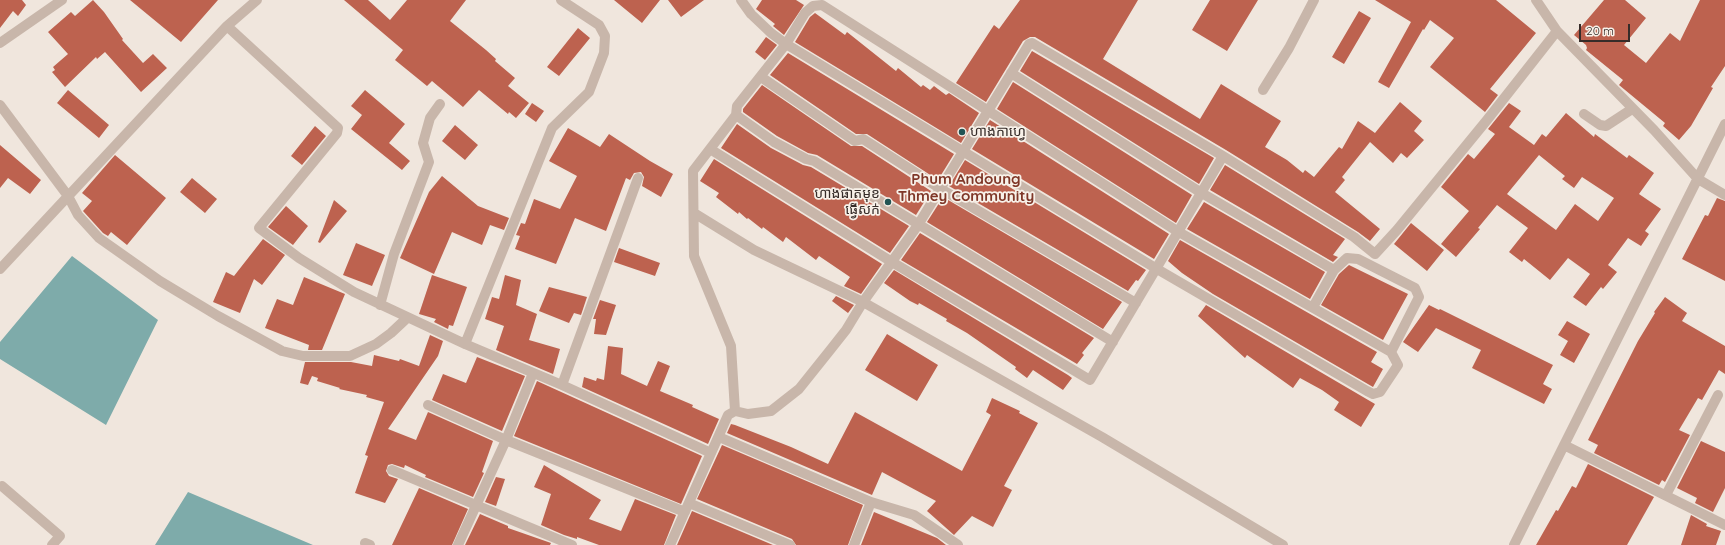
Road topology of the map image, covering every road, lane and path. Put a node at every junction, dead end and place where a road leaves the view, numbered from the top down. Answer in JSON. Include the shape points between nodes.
{"nodes":[{"id":1,"x":62,"y":0,"type":"edge"},
{"id":2,"x":256,"y":0,"type":"edge"},
{"id":3,"x":561,"y":0,"type":"edge"},
{"id":4,"x":741,"y":0,"type":"edge"},
{"id":5,"x":1314,"y":0,"type":"edge"},
{"id":6,"x":1536,"y":0,"type":"edge"},
{"id":7,"x":228,"y":26,"type":"junction"},
{"id":8,"x":1557,"y":31,"type":"junction"},
{"id":9,"x":0,"y":43,"type":"edge"},
{"id":10,"x":786,"y":44,"type":"junction"},
{"id":11,"x":1011,"y":73,"type":"junction"},
{"id":12,"x":761,"y":77,"type":"junction"},
{"id":13,"x":1263,"y":90,"type":"dead end"},
{"id":14,"x":440,"y":104,"type":"dead end"},
{"id":15,"x":0,"y":105,"type":"edge"},
{"id":16,"x":1632,"y":109,"type":"junction"},
{"id":17,"x":987,"y":112,"type":"junction"},
{"id":18,"x":1584,"y":114,"type":"dead end"},
{"id":19,"x":736,"y":115,"type":"junction"},
{"id":20,"x":1725,"y":124,"type":"edge"},
{"id":21,"x":710,"y":149,"type":"junction"},
{"id":22,"x":963,"y":152,"type":"junction"},
{"id":23,"x":1223,"y":156,"type":"junction"},
{"id":24,"x":638,"y":178,"type":"dead end"},
{"id":25,"x":1698,"y":179,"type":"junction"},
{"id":26,"x":941,"y":189,"type":"junction"},
{"id":27,"x":1200,"y":192,"type":"junction"},
{"id":28,"x":1725,"y":195,"type":"edge"},
{"id":29,"x":68,"y":196,"type":"junction"},
{"id":30,"x":694,"y":213,"type":"junction"},
{"id":31,"x":918,"y":225,"type":"junction"},
{"id":32,"x":1177,"y":231,"type":"junction"},
{"id":33,"x":1375,"y":254,"type":"junction"},
{"id":34,"x":892,"y":262,"type":"junction"},
{"id":35,"x":1369,"y":264,"type":"junction"},
{"id":36,"x":0,"y":268,"type":"edge"},
{"id":37,"x":1156,"y":269,"type":"junction"},
{"id":38,"x":1334,"y":270,"type":"junction"},
{"id":39,"x":863,"y":302,"type":"junction"},
{"id":40,"x":1136,"y":303,"type":"junction"},
{"id":41,"x":380,"y":305,"type":"junction"},
{"id":42,"x":1314,"y":307,"type":"junction"},
{"id":43,"x":407,"y":318,"type":"junction"},
{"id":44,"x":1113,"y":342,"type":"junction"},
{"id":45,"x":465,"y":344,"type":"junction"},
{"id":46,"x":1391,"y":352,"type":"junction"},
{"id":47,"x":533,"y":373,"type":"junction"},
{"id":48,"x":562,"y":385,"type":"junction"},
{"id":49,"x":1718,"y":395,"type":"dead end"},
{"id":50,"x":428,"y":405,"type":"dead end"},
{"id":51,"x":735,"y":411,"type":"junction"},
{"id":52,"x":719,"y":438,"type":"junction"},
{"id":53,"x":506,"y":440,"type":"junction"},
{"id":54,"x":1564,"y":445,"type":"junction"},
{"id":55,"x":711,"y":453,"type":"junction"},
{"id":56,"x":392,"y":470,"type":"dead end"},
{"id":57,"x":1,"y":486,"type":"edge"},
{"id":58,"x":1666,"y":495,"type":"junction"},
{"id":59,"x":872,"y":502,"type":"junction"},
{"id":60,"x":689,"y":503,"type":"junction"},
{"id":61,"x":474,"y":505,"type":"junction"},
{"id":62,"x":685,"y":512,"type":"junction"},
{"id":63,"x":1725,"y":525,"type":"edge"},
{"id":64,"x":52,"y":545,"type":"edge"},
{"id":65,"x":458,"y":545,"type":"edge"},
{"id":66,"x":572,"y":545,"type":"edge"},
{"id":67,"x":670,"y":545,"type":"edge"},
{"id":68,"x":790,"y":545,"type":"edge"},
{"id":69,"x":854,"y":545,"type":"edge"},
{"id":70,"x":958,"y":545,"type":"edge"},
{"id":71,"x":1283,"y":545,"type":"edge"},
{"id":72,"x":1514,"y":545,"type":"edge"}],
"edges":[{"from":1,"to":9,"type":"street"},
{"from":2,"to":7,"type":"street"},
{"from":3,"to":45,"type":"street","via":[[599,25],[605,36],[604,53],[588,92],[552,128]]},
{"from":4,"to":10,"type":"street","via":[[751,14]]},
{"from":5,"to":13,"type":"street"},
{"from":6,"to":8,"type":"street"},
{"from":7,"to":29,"type":"street"},
{"from":7,"to":41,"type":"street","via":[[338,128],[337,133],[259,228],[299,258]]},
{"from":8,"to":16,"type":"street"},
{"from":8,"to":33,"type":"street","via":[[1487,120]]},
{"from":10,"to":12,"type":"street"},
{"from":10,"to":17,"type":"street","via":[[806,12],[813,6],[822,5]]},
{"from":10,"to":22,"type":"street"},
{"from":11,"to":17,"type":"street"},
{"from":11,"to":23,"type":"street","via":[[1032,43]]},
{"from":11,"to":27,"type":"street"},
{"from":12,"to":19,"type":"street","via":[[737,106]]},
{"from":12,"to":26,"type":"street","via":[[855,141],[863,139]]},
{"from":14,"to":41,"type":"street","via":[[430,118],[423,143],[429,162],[394,254]]},
{"from":15,"to":29,"type":"street"},
{"from":16,"to":18,"type":"street","via":[[1606,126]]},
{"from":16,"to":25,"type":"street"},
{"from":17,"to":22,"type":"street"},
{"from":17,"to":32,"type":"street"},
{"from":19,"to":21,"type":"street"},
{"from":19,"to":31,"type":"street","via":[[774,142],[814,161]]},
{"from":20,"to":25,"type":"street"},
{"from":21,"to":30,"type":"street","via":[[693,171]]},
{"from":21,"to":34,"type":"street"},
{"from":22,"to":26,"type":"street"},
{"from":22,"to":37,"type":"street"},
{"from":23,"to":27,"type":"street"},
{"from":23,"to":33,"type":"street","via":[[1354,237]]},
{"from":24,"to":48,"type":"street"},
{"from":25,"to":28,"type":"street"},
{"from":25,"to":54,"type":"street"},
{"from":26,"to":31,"type":"street"},
{"from":26,"to":40,"type":"street"},
{"from":27,"to":32,"type":"street"},
{"from":27,"to":38,"type":"street"},
{"from":29,"to":36,"type":"street"},
{"from":29,"to":43,"type":"street","via":[[78,215],[98,238],[160,282],[282,351],[303,356],[350,356],[376,344]]},
{"from":30,"to":39,"type":"street","via":[[754,250]]},
{"from":30,"to":51,"type":"street","via":[[694,256],[731,346]]},
{"from":31,"to":34,"type":"street"},
{"from":31,"to":44,"type":"street"},
{"from":32,"to":37,"type":"street"},
{"from":32,"to":42,"type":"street"},
{"from":33,"to":35,"type":"street"},
{"from":34,"to":39,"type":"street"},
{"from":34,"to":44,"type":"street","via":[[1090,380]]},
{"from":35,"to":38,"type":"street","via":[[1347,258]]},
{"from":35,"to":46,"type":"street","via":[[1415,288],[1419,297]]},
{"from":37,"to":40,"type":"street"},
{"from":37,"to":46,"type":"street","via":[[1373,394],[1380,392],[1398,365]]},
{"from":38,"to":42,"type":"street"},
{"from":39,"to":51,"type":"street","via":[[846,330],[799,389],[771,411],[748,414]]},
{"from":39,"to":71,"type":"street","via":[[1102,437]]},
{"from":40,"to":44,"type":"street"},
{"from":41,"to":43,"type":"street"},
{"from":42,"to":46,"type":"street"},
{"from":43,"to":45,"type":"street"},
{"from":45,"to":47,"type":"street"},
{"from":47,"to":48,"type":"street"},
{"from":47,"to":53,"type":"street"},
{"from":48,"to":55,"type":"street"},
{"from":49,"to":58,"type":"street"},
{"from":50,"to":53,"type":"street"},
{"from":51,"to":52,"type":"street","via":[[728,415]]},
{"from":52,"to":55,"type":"street"},
{"from":52,"to":59,"type":"street"},
{"from":53,"to":61,"type":"street"},
{"from":53,"to":62,"type":"street"},
{"from":54,"to":58,"type":"street"},
{"from":54,"to":72,"type":"street"},
{"from":55,"to":60,"type":"street"},
{"from":56,"to":61,"type":"street"},
{"from":57,"to":64,"type":"street","via":[[60,536]]},
{"from":58,"to":63,"type":"street"},
{"from":59,"to":69,"type":"street"},
{"from":59,"to":70,"type":"street","via":[[914,515]]},
{"from":60,"to":62,"type":"street"},
{"from":60,"to":68,"type":"street"},
{"from":61,"to":65,"type":"street"},
{"from":61,"to":66,"type":"street"},
{"from":62,"to":67,"type":"street"}]}
